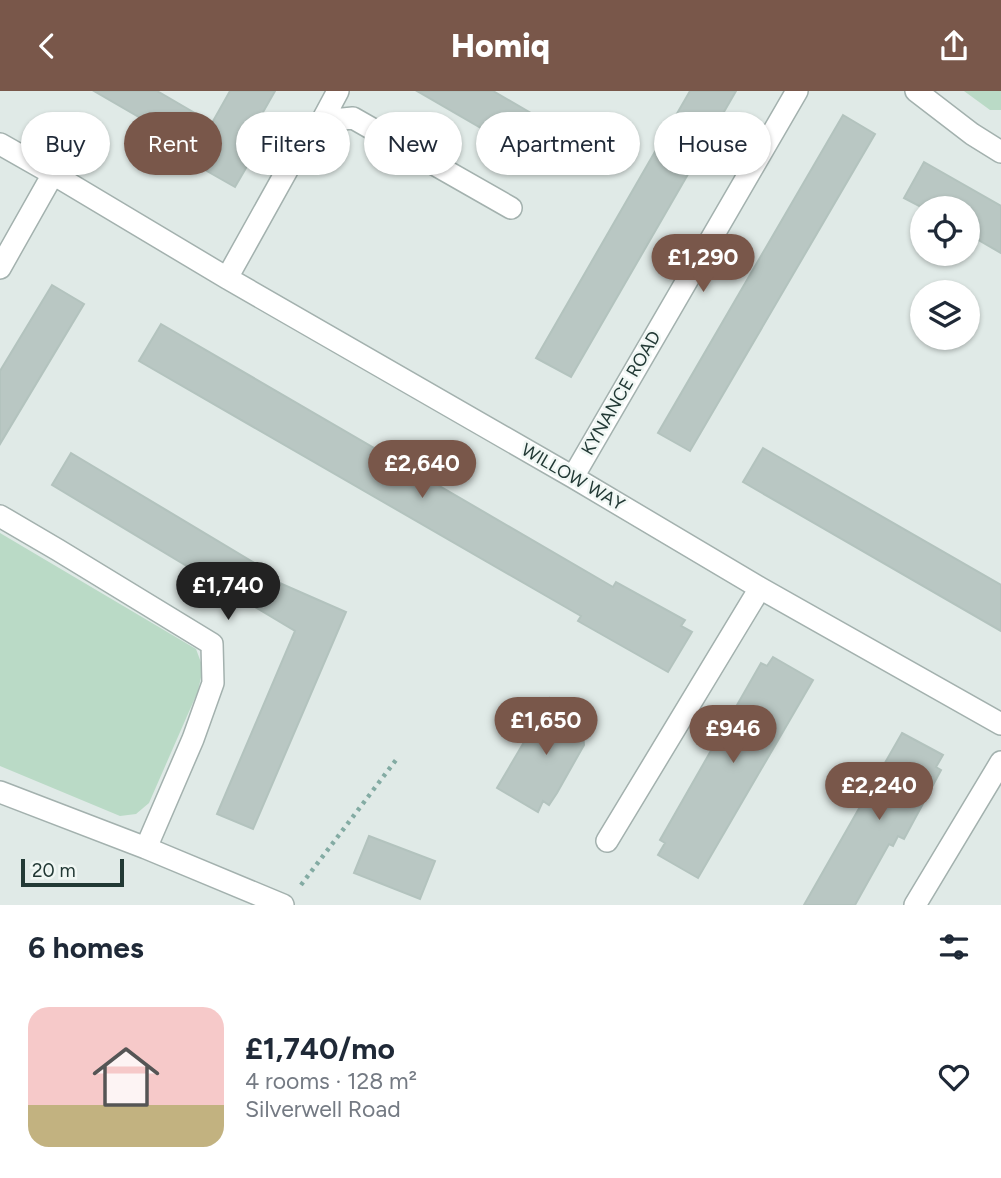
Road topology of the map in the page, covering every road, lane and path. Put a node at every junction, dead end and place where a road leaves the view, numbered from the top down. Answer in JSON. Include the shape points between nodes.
{"nodes":[{"id":1,"x":338,"y":91,"type":"edge"},
{"id":2,"x":797,"y":91,"type":"edge"},
{"id":3,"x":916,"y":91,"type":"edge"},
{"id":4,"x":327,"y":112,"type":"edge"},
{"id":5,"x":350,"y":118,"type":"edge"},
{"id":6,"x":0,"y":144,"type":"edge"},
{"id":7,"x":1001,"y":152,"type":"edge"},
{"id":8,"x":21,"y":156,"type":"edge"},
{"id":9,"x":52,"y":175,"type":"edge"},
{"id":10,"x":55,"y":175,"type":"edge"},
{"id":11,"x":284,"y":175,"type":"edge"},
{"id":12,"x":511,"y":208,"type":"dead end"},
{"id":13,"x":0,"y":268,"type":"edge"},
{"id":14,"x":227,"y":278,"type":"junction"},
{"id":15,"x":573,"y":477,"type":"junction"},
{"id":16,"x":0,"y":516,"type":"edge"},
{"id":17,"x":760,"y":588,"type":"junction"},
{"id":18,"x":1001,"y":725,"type":"edge"},
{"id":19,"x":396,"y":760,"type":"dead end"},
{"id":20,"x":1001,"y":762,"type":"edge"},
{"id":21,"x":0,"y":792,"type":"edge"},
{"id":22,"x":607,"y":841,"type":"dead end"},
{"id":23,"x":146,"y":848,"type":"junction"},
{"id":24,"x":288,"y":900,"type":"edge"},
{"id":25,"x":915,"y":905,"type":"edge"}],
"edges":[{"from":1,"to":4,"type":"street"},
{"from":2,"to":15,"type":"street","name":"KYNANCE ROAD"},
{"from":3,"to":7,"type":"street"},
{"from":5,"to":12,"type":"street"},
{"from":6,"to":8,"type":"street","name":"WILLOW WAY"},
{"from":9,"to":13,"type":"street"},
{"from":10,"to":14,"type":"street","name":"WILLOW WAY"},
{"from":11,"to":14,"type":"street"},
{"from":14,"to":15,"type":"street","name":"WILLOW WAY"},
{"from":15,"to":17,"type":"street","name":"WILLOW WAY"},
{"from":16,"to":23,"type":"street","via":[[212,644],[213,683]]},
{"from":17,"to":18,"type":"street","name":"WILLOW WAY"},
{"from":17,"to":22,"type":"street"},
{"from":19,"to":24,"type":"path"},
{"from":20,"to":25,"type":"street"},
{"from":21,"to":23,"type":"street"},
{"from":23,"to":24,"type":"street"}]}
